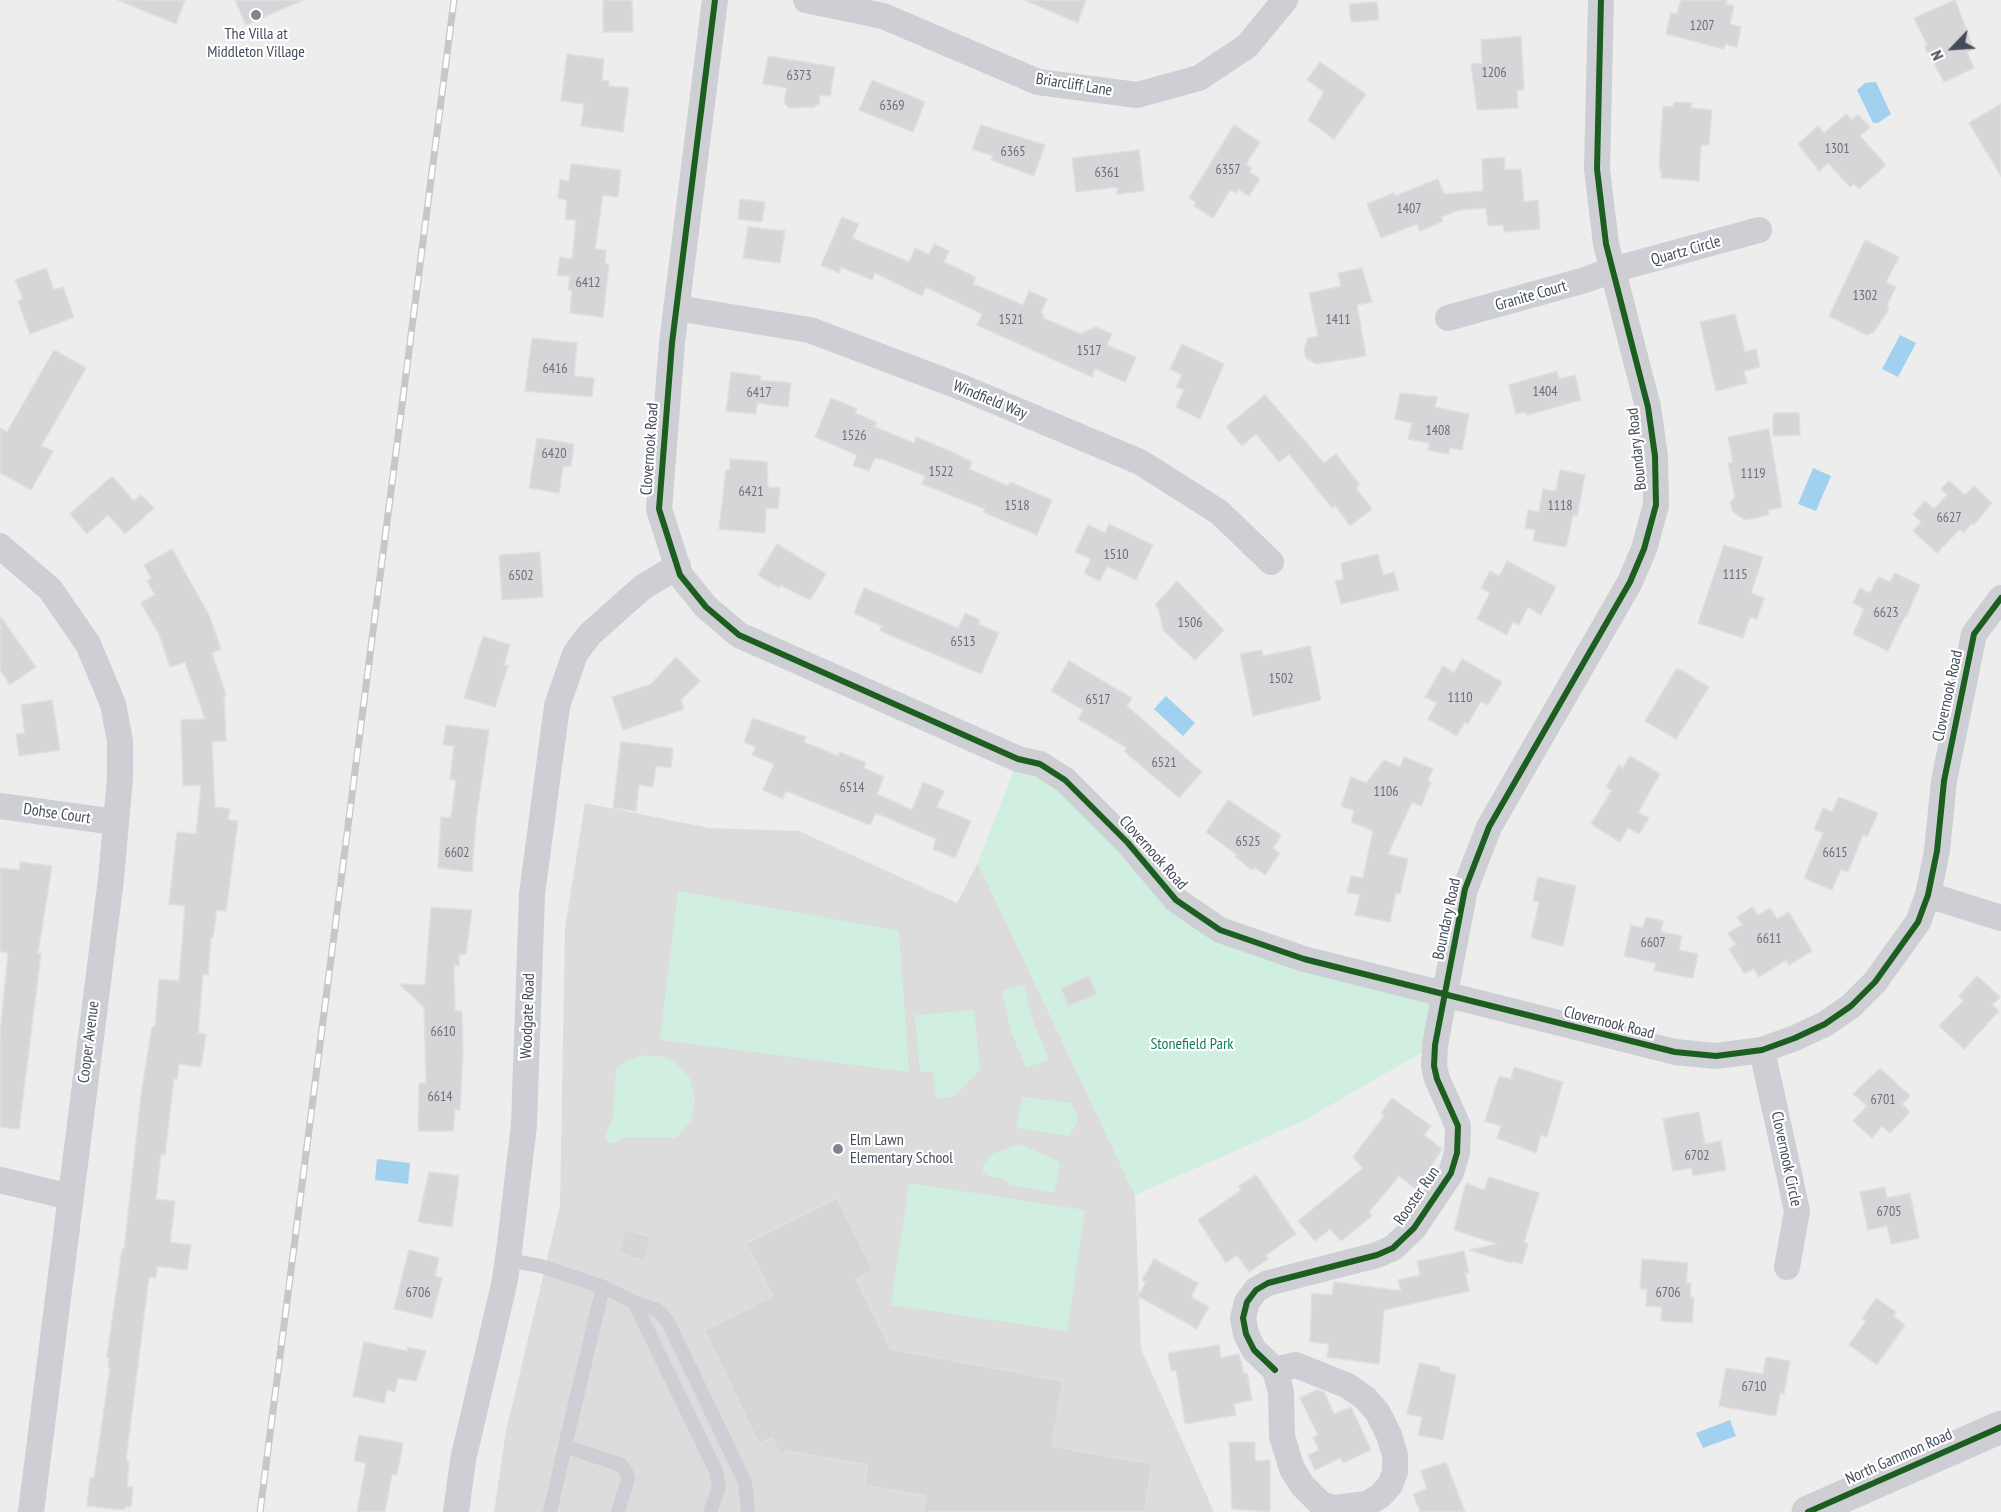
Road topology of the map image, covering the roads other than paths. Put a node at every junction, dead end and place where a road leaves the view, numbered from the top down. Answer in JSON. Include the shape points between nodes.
{"nodes":[{"id":1,"x":715,"y":0,"type":"edge"},
{"id":2,"x":806,"y":0,"type":"edge"},
{"id":3,"x":1285,"y":0,"type":"edge"},
{"id":4,"x":1601,"y":0,"type":"edge"},
{"id":5,"x":1759,"y":230,"type":"dead end"},
{"id":6,"x":1612,"y":270,"type":"junction"},
{"id":7,"x":676,"y":308,"type":"junction"},
{"id":8,"x":1448,"y":318,"type":"dead end"},
{"id":9,"x":0,"y":546,"type":"edge"},
{"id":10,"x":1271,"y":562,"type":"dead end"},
{"id":11,"x":678,"y":566,"type":"junction"},
{"id":12,"x":2001,"y":598,"type":"edge"},
{"id":13,"x":0,"y":806,"type":"edge"},
{"id":14,"x":115,"y":822,"type":"junction"},
{"id":15,"x":1928,"y":895,"type":"junction"},
{"id":16,"x":2001,"y":918,"type":"edge"},
{"id":17,"x":1444,"y":995,"type":"junction"},
{"id":18,"x":1762,"y":1050,"type":"junction"},
{"id":19,"x":0,"y":1180,"type":"edge"},
{"id":20,"x":70,"y":1197,"type":"junction"},
{"id":21,"x":508,"y":1260,"type":"junction"},
{"id":22,"x":1787,"y":1267,"type":"dead end"},
{"id":23,"x":603,"y":1287,"type":"junction"},
{"id":24,"x":634,"y":1302,"type":"junction"},
{"id":25,"x":1275,"y":1370,"type":"junction"},
{"id":26,"x":2001,"y":1426,"type":"edge"},
{"id":27,"x":565,"y":1446,"type":"junction"},
{"id":28,"x":31,"y":1512,"type":"edge"},
{"id":29,"x":456,"y":1512,"type":"edge"},
{"id":30,"x":550,"y":1512,"type":"edge"},
{"id":31,"x":618,"y":1512,"type":"edge"},
{"id":32,"x":710,"y":1512,"type":"edge"},
{"id":33,"x":748,"y":1512,"type":"edge"},
{"id":34,"x":1808,"y":1512,"type":"edge"}],
"edges":[{"from":1,"to":7,"type":"street","name":"Clovernook Road"},
{"from":2,"to":3,"type":"street","name":"Briarcliff Lane","via":[[883,16],[1038,82],[1137,95],[1199,78],[1247,46]]},
{"from":4,"to":6,"type":"street","name":"Boundary Road","via":[[1597,169]]},
{"from":5,"to":6,"type":"street","name":"Quartz Circle"},
{"from":6,"to":8,"type":"street","name":"Granite Court"},
{"from":6,"to":17,"type":"street","name":"Boundary Road","via":[[1648,407],[1656,505],[1630,582],[1480,845],[1465,889]]},
{"from":7,"to":10,"type":"street","name":"Windfield Way","via":[[810,330],[966,389],[1140,462],[1219,512]]},
{"from":7,"to":11,"type":"street","name":"Clovernook Road","via":[[659,509]]},
{"from":9,"to":14,"type":"street","name":"Cooper Avenue","via":[[50,589],[88,644],[113,704],[120,741]]},
{"from":11,"to":17,"type":"street","name":"Clovernook Road","via":[[680,575],[706,607],[739,635],[1018,759],[1040,764],[1065,780],[1128,843],[1176,900],[1220,930],[1304,959]]},
{"from":11,"to":21,"type":"street","name":"Woodgate Road","via":[[643,586],[589,635],[575,654],[557,706],[532,894],[524,1125]]},
{"from":12,"to":15,"type":"street","name":"Clovernook Road","via":[[1974,634],[1944,781]]},
{"from":13,"to":14,"type":"street","name":"Dohse Court"},
{"from":14,"to":20,"type":"street","name":"Cooper Avenue"},
{"from":15,"to":16,"type":"street"},
{"from":15,"to":18,"type":"street","name":"Clovernook Road","via":[[1904,945],[1851,1006],[1824,1024]]},
{"from":17,"to":18,"type":"street","name":"Clovernook Road","via":[[1675,1052],[1716,1056]]},
{"from":17,"to":25,"type":"street","name":"Rooster Run","via":[[1434,1066],[1458,1126],[1457,1154],[1451,1173],[1414,1228],[1393,1248],[1268,1283],[1256,1290],[1247,1302],[1243,1318],[1246,1334],[1254,1350]]},
{"from":18,"to":22,"type":"street","name":"Clovernook Circle","via":[[1797,1211]]},
{"from":19,"to":20,"type":"street"},
{"from":20,"to":28,"type":"street","name":"Cooper Avenue"},
{"from":21,"to":23,"type":"lane","via":[[541,1266]]},
{"from":21,"to":29,"type":"street","name":"Woodgate Road","via":[[463,1460]]},
{"from":23,"to":24,"type":"lane"},
{"from":23,"to":27,"type":"lane"},
{"from":24,"to":32,"type":"lane","via":[[716,1471],[719,1487]]},
{"from":24,"to":33,"type":"lane","via":[[657,1310],[667,1320],[746,1482]]},
{"from":25,"to":25,"type":"street","via":[[1296,1365],[1348,1386],[1372,1406],[1395,1455],[1395,1472],[1380,1496],[1367,1504],[1334,1508],[1320,1504],[1302,1485],[1284,1443],[1281,1392]]},
{"from":26,"to":34,"type":"main road","name":"North Gammon Road"},
{"from":27,"to":30,"type":"lane"},
{"from":27,"to":31,"type":"lane","via":[[621,1465],[628,1479]]}]}
